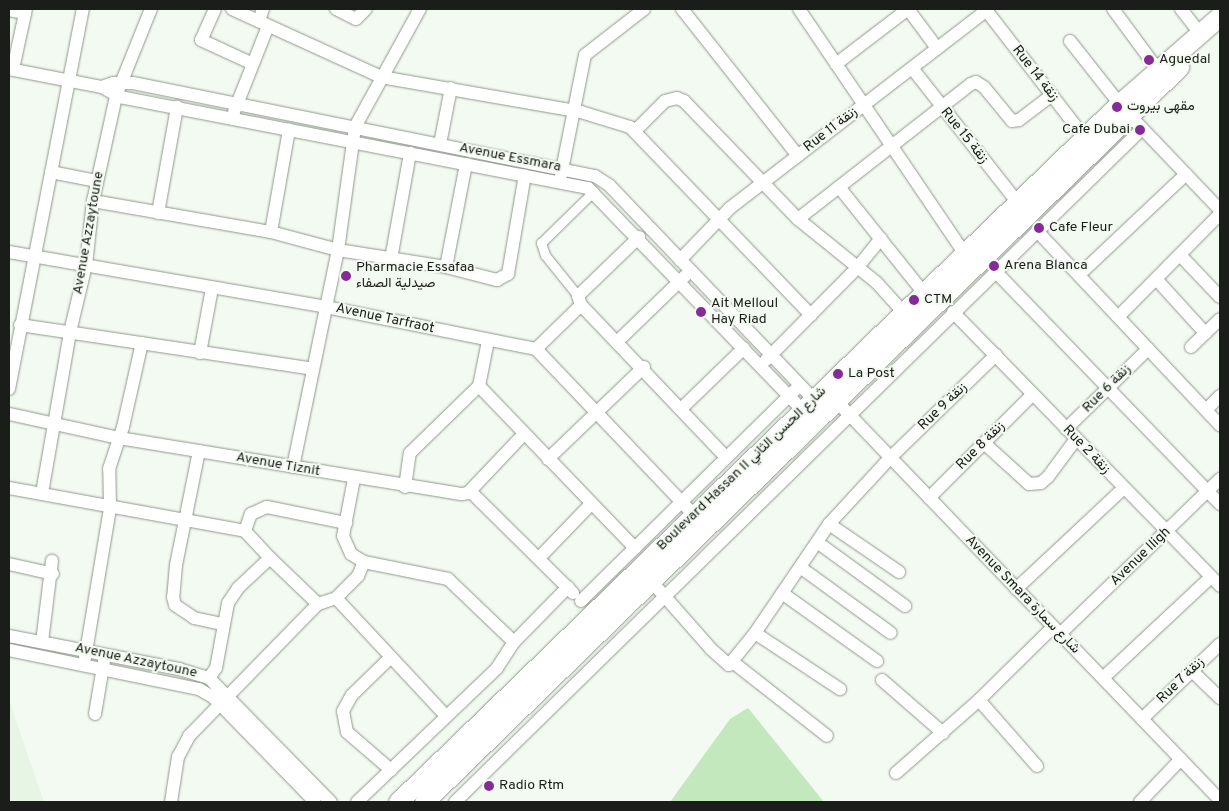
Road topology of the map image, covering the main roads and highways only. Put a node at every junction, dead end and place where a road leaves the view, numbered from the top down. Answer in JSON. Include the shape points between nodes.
{"nodes":[{"id":1,"x":1220,"y":16,"type":"edge"},
{"id":2,"x":1220,"y":25,"type":"edge"},
{"id":3,"x":1130,"y":116,"type":"junction"},
{"id":4,"x":984,"y":247,"type":"junction"},
{"id":5,"x":969,"y":261,"type":"junction"},
{"id":6,"x":824,"y":406,"type":"junction"},
{"id":7,"x":398,"y":802,"type":"edge"},
{"id":8,"x":424,"y":802,"type":"edge"}],
"edges":[{"from":1,"to":3,"type":"main road","name":"Boulevard Hassan II شارع الحسن الثاني","via":[[1158,70]]},
{"from":2,"to":3,"type":"main road","name":"Boulevard Hassan II شارع الحسن الثاني"},
{"from":3,"to":4,"type":"main road","name":"Boulevard Hassan II شارع الحسن الثاني"},
{"from":3,"to":4,"type":"main road","name":"Boulevard Hassan II شارع الحسن الثاني","via":[[1084,137],[1018,203]]},
{"from":4,"to":5,"type":"main road","name":"Boulevard Hassan II شارع الحسن الثاني"},
{"from":5,"to":6,"type":"main road","name":"Boulevard Hassan II شارع الحسن الثاني"},
{"from":5,"to":6,"type":"main road","name":"Boulevard Hassan II شارع الحسن الثاني","via":[[903,312]]},
{"from":6,"to":7,"type":"main road","name":"Boulevard Hassan II شارع الحسن الثاني","via":[[587,607]]},
{"from":6,"to":8,"type":"main road","name":"Boulevard Hassan II شارع الحسن الثاني","via":[[652,582]]}]}
